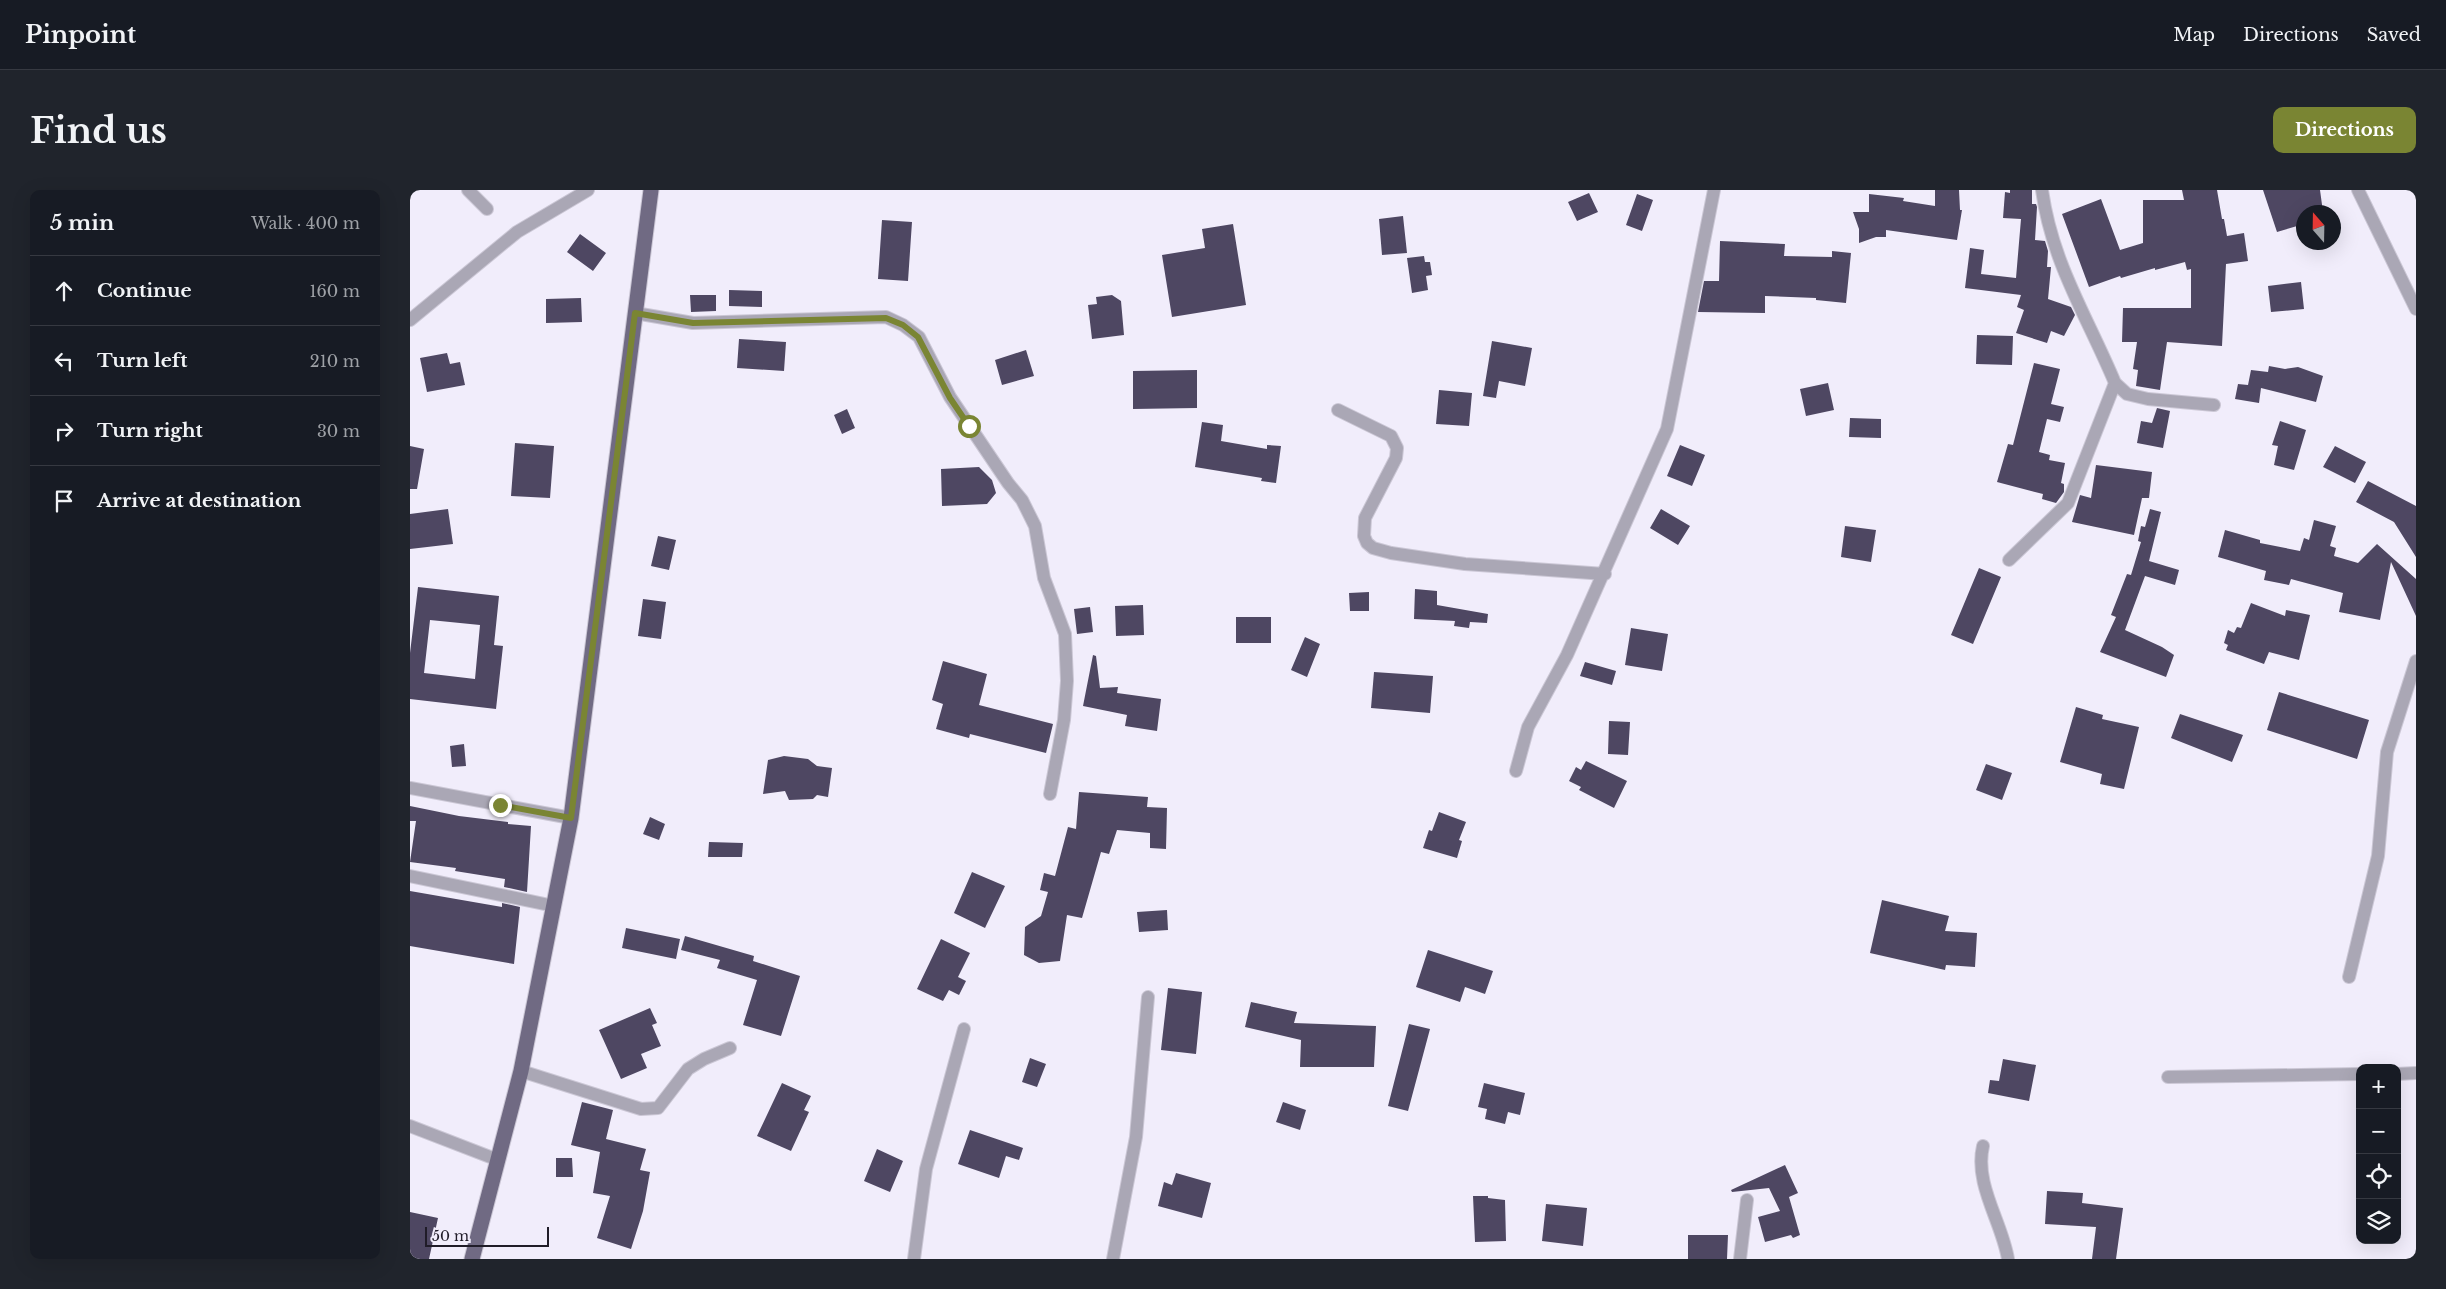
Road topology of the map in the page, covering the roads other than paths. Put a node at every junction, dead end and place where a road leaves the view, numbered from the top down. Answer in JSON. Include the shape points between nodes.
{"nodes":[{"id":1,"x":468,"y":190,"type":"edge"},
{"id":2,"x":588,"y":190,"type":"edge"},
{"id":3,"x":650,"y":190,"type":"edge"},
{"id":4,"x":1714,"y":190,"type":"edge"},
{"id":5,"x":2042,"y":190,"type":"edge"},
{"id":6,"x":2358,"y":190,"type":"edge"},
{"id":7,"x":487,"y":209,"type":"dead end"},
{"id":8,"x":2416,"y":309,"type":"edge"},
{"id":9,"x":635,"y":313,"type":"junction"},
{"id":10,"x":410,"y":320,"type":"edge"},
{"id":11,"x":2115,"y":383,"type":"junction"},
{"id":12,"x":2214,"y":406,"type":"dead end"},
{"id":13,"x":1338,"y":410,"type":"dead end"},
{"id":14,"x":2008,"y":560,"type":"dead end"},
{"id":15,"x":1605,"y":574,"type":"junction"},
{"id":16,"x":2416,"y":661,"type":"edge"},
{"id":17,"x":1516,"y":771,"type":"dead end"},
{"id":18,"x":410,"y":788,"type":"edge"},
{"id":19,"x":1050,"y":794,"type":"dead end"},
{"id":20,"x":571,"y":818,"type":"junction"},
{"id":21,"x":410,"y":876,"type":"edge"},
{"id":22,"x":554,"y":906,"type":"junction"},
{"id":23,"x":2349,"y":977,"type":"dead end"},
{"id":24,"x":1148,"y":998,"type":"dead end"},
{"id":25,"x":964,"y":1029,"type":"dead end"},
{"id":26,"x":730,"y":1048,"type":"dead end"},
{"id":27,"x":521,"y":1070,"type":"junction"},
{"id":28,"x":2416,"y":1073,"type":"edge"},
{"id":29,"x":2356,"y":1074,"type":"edge"},
{"id":30,"x":2401,"y":1074,"type":"edge"},
{"id":31,"x":2168,"y":1077,"type":"dead end"},
{"id":32,"x":410,"y":1126,"type":"edge"},
{"id":33,"x":1982,"y":1146,"type":"dead end"},
{"id":34,"x":498,"y":1160,"type":"junction"},
{"id":35,"x":1746,"y":1200,"type":"dead end"},
{"id":36,"x":472,"y":1259,"type":"edge"},
{"id":37,"x":914,"y":1259,"type":"edge"},
{"id":38,"x":1113,"y":1259,"type":"edge"},
{"id":39,"x":1740,"y":1259,"type":"edge"},
{"id":40,"x":2008,"y":1259,"type":"edge"}],
"edges":[{"from":1,"to":7,"type":"street"},
{"from":2,"to":10,"type":"street","via":[[517,232]]},
{"from":3,"to":9,"type":"main road"},
{"from":4,"to":15,"type":"street","via":[[1667,429]]},
{"from":5,"to":11,"type":"street","via":[[2046,222],[2059,262]]},
{"from":6,"to":8,"type":"street"},
{"from":9,"to":19,"type":"street","via":[[693,323],[886,318],[903,325],[918,337],[950,398],[1022,500],[1035,526],[1044,578],[1066,634],[1064,720]]},
{"from":9,"to":20,"type":"main road"},
{"from":11,"to":12,"type":"street","via":[[2127,394],[2141,398]]},
{"from":11,"to":14,"type":"street","via":[[2068,503]]},
{"from":13,"to":15,"type":"street","via":[[1391,436],[1397,448],[1396,458],[1365,518],[1364,536],[1373,548],[1464,564]]},
{"from":15,"to":17,"type":"street","via":[[1528,727]]},
{"from":16,"to":23,"type":"street","via":[[2387,752],[2378,856]]},
{"from":18,"to":20,"type":"street"},
{"from":20,"to":22,"type":"main road"},
{"from":21,"to":22,"type":"street"},
{"from":22,"to":27,"type":"main road"},
{"from":24,"to":38,"type":"street","via":[[1136,1137]]},
{"from":25,"to":37,"type":"street","via":[[926,1169]]},
{"from":26,"to":27,"type":"street","via":[[688,1069],[658,1108],[652,1110]]},
{"from":27,"to":34,"type":"main road"},
{"from":28,"to":30,"type":"street"},
{"from":29,"to":31,"type":"street"},
{"from":32,"to":34,"type":"street"},
{"from":33,"to":40,"type":"street","via":[[1981,1172]]},
{"from":34,"to":36,"type":"main road"},
{"from":35,"to":39,"type":"street"}]}
